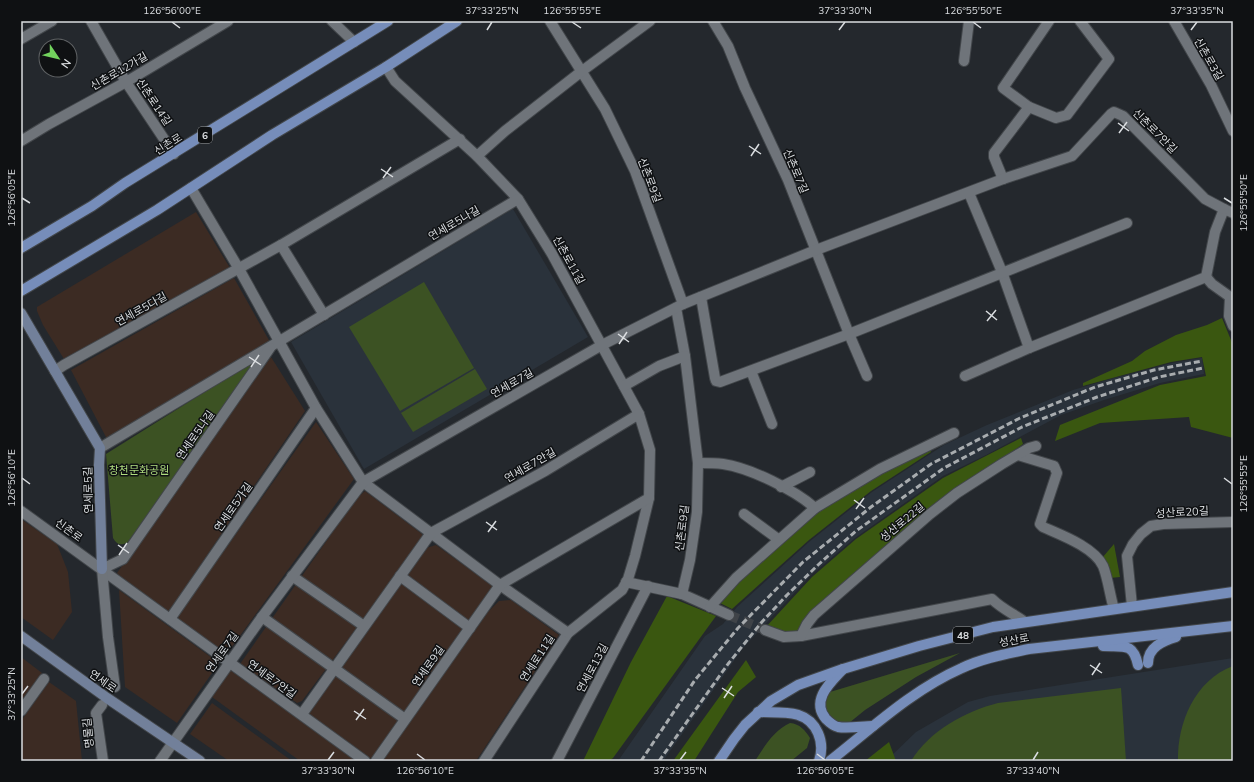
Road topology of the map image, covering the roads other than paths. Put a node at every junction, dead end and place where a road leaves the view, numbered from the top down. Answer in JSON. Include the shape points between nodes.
{"nodes":[{"id":1,"x":52,"y":21,"type":"edge"},
{"id":2,"x":91,"y":21,"type":"edge"},
{"id":3,"x":228,"y":21,"type":"edge"},
{"id":4,"x":332,"y":21,"type":"edge"},
{"id":5,"x":388,"y":21,"type":"edge"},
{"id":6,"x":458,"y":21,"type":"edge"},
{"id":7,"x":550,"y":21,"type":"edge"},
{"id":8,"x":650,"y":21,"type":"edge"},
{"id":9,"x":713,"y":21,"type":"edge"},
{"id":10,"x":969,"y":21,"type":"edge"},
{"id":11,"x":1049,"y":21,"type":"edge"},
{"id":12,"x":1080,"y":21,"type":"edge"},
{"id":13,"x":1174,"y":21,"type":"edge"},
{"id":14,"x":21,"y":39,"type":"edge"},
{"id":15,"x":354,"y":42,"type":"junction"},
{"id":16,"x":964,"y":61,"type":"dead end"},
{"id":17,"x":386,"y":67,"type":"junction"},
{"id":18,"x":582,"y":71,"type":"junction"},
{"id":19,"x":126,"y":82,"type":"junction"},
{"id":20,"x":1029,"y":107,"type":"junction"},
{"id":21,"x":1233,"y":131,"type":"edge"},
{"id":22,"x":460,"y":139,"type":"junction"},
{"id":23,"x":21,"y":141,"type":"edge"},
{"id":24,"x":174,"y":154,"type":"junction"},
{"id":25,"x":477,"y":156,"type":"junction"},
{"id":26,"x":1003,"y":179,"type":"junction"},
{"id":27,"x":191,"y":188,"type":"junction"},
{"id":28,"x":969,"y":193,"type":"junction"},
{"id":29,"x":518,"y":199,"type":"junction"},
{"id":30,"x":1229,"y":211,"type":"edge"},
{"id":31,"x":1127,"y":223,"type":"dead end"},
{"id":32,"x":281,"y":245,"type":"junction"},
{"id":33,"x":21,"y":248,"type":"edge"},
{"id":34,"x":816,"y":250,"type":"junction"},
{"id":35,"x":239,"y":269,"type":"junction"},
{"id":36,"x":1002,"y":272,"type":"junction"},
{"id":37,"x":1206,"y":277,"type":"junction"},
{"id":38,"x":21,"y":291,"type":"edge"},
{"id":39,"x":701,"y":297,"type":"junction"},
{"id":40,"x":1231,"y":298,"type":"edge"},
{"id":41,"x":679,"y":306,"type":"junction"},
{"id":42,"x":21,"y":313,"type":"edge"},
{"id":43,"x":324,"y":315,"type":"junction"},
{"id":44,"x":1233,"y":326,"type":"edge"},
{"id":45,"x":849,"y":334,"type":"junction"},
{"id":46,"x":275,"y":344,"type":"junction"},
{"id":47,"x":602,"y":345,"type":"junction"},
{"id":48,"x":1029,"y":348,"type":"junction"},
{"id":49,"x":686,"y":356,"type":"junction"},
{"id":50,"x":56,"y":371,"type":"junction"},
{"id":51,"x":751,"y":371,"type":"junction"},
{"id":52,"x":867,"y":376,"type":"dead end"},
{"id":53,"x":965,"y":376,"type":"dead end"},
{"id":54,"x":624,"y":386,"type":"junction"},
{"id":55,"x":316,"y":408,"type":"junction"},
{"id":56,"x":639,"y":414,"type":"junction"},
{"id":57,"x":772,"y":424,"type":"dead end"},
{"id":58,"x":954,"y":433,"type":"dead end"},
{"id":59,"x":1036,"y":446,"type":"dead end"},
{"id":60,"x":100,"y":448,"type":"junction"},
{"id":61,"x":1018,"y":455,"type":"junction"},
{"id":62,"x":698,"y":463,"type":"junction"},
{"id":63,"x":810,"y":472,"type":"dead end"},
{"id":64,"x":363,"y":482,"type":"junction"},
{"id":65,"x":781,"y":486,"type":"junction"},
{"id":66,"x":649,"y":498,"type":"junction"},
{"id":67,"x":815,"y":508,"type":"junction"},
{"id":68,"x":21,"y":511,"type":"edge"},
{"id":69,"x":744,"y":514,"type":"dead end"},
{"id":70,"x":1233,"y":522,"type":"edge"},
{"id":71,"x":431,"y":533,"type":"junction"},
{"id":72,"x":778,"y":539,"type":"junction"},
{"id":73,"x":102,"y":569,"type":"junction"},
{"id":74,"x":292,"y":576,"type":"junction"},
{"id":75,"x":400,"y":576,"type":"junction"},
{"id":76,"x":626,"y":582,"type":"junction"},
{"id":77,"x":500,"y":585,"type":"junction"},
{"id":78,"x":648,"y":586,"type":"junction"},
{"id":79,"x":1233,"y":592,"type":"edge"},
{"id":80,"x":682,"y":594,"type":"junction"},
{"id":81,"x":1132,"y":606,"type":"junction"},
{"id":82,"x":710,"y":607,"type":"junction"},
{"id":83,"x":1114,"y":609,"type":"junction"},
{"id":84,"x":729,"y":615,"type":"tunnel mouth"},
{"id":85,"x":262,"y":617,"type":"junction"},
{"id":86,"x":170,"y":618,"type":"junction"},
{"id":87,"x":1025,"y":622,"type":"junction"},
{"id":88,"x":364,"y":626,"type":"junction"},
{"id":89,"x":1233,"y":626,"type":"edge"},
{"id":90,"x":470,"y":628,"type":"junction"},
{"id":91,"x":765,"y":630,"type":"tunnel mouth"},
{"id":92,"x":1193,"y":631,"type":"junction"},
{"id":93,"x":568,"y":633,"type":"junction"},
{"id":94,"x":21,"y":636,"type":"edge"},
{"id":95,"x":801,"y":636,"type":"junction"},
{"id":96,"x":1069,"y":644,"type":"junction"},
{"id":97,"x":229,"y":662,"type":"junction"},
{"id":98,"x":333,"y":668,"type":"junction"},
{"id":99,"x":843,"y":668,"type":"junction"},
{"id":100,"x":44,"y":679,"type":"dead end"},
{"id":101,"x":115,"y":687,"type":"dead end"},
{"id":102,"x":102,"y":705,"type":"dead end"},
{"id":103,"x":21,"y":711,"type":"edge"},
{"id":104,"x":758,"y":712,"type":"junction"},
{"id":105,"x":302,"y":714,"type":"junction"},
{"id":106,"x":405,"y":719,"type":"junction"},
{"id":107,"x":873,"y":726,"type":"junction"},
{"id":108,"x":173,"y":743,"type":"junction"},
{"id":109,"x":103,"y":761,"type":"edge"},
{"id":110,"x":160,"y":761,"type":"edge"},
{"id":111,"x":200,"y":761,"type":"edge"},
{"id":112,"x":365,"y":761,"type":"edge"},
{"id":113,"x":376,"y":761,"type":"edge"},
{"id":114,"x":484,"y":761,"type":"edge"},
{"id":115,"x":557,"y":761,"type":"edge"},
{"id":116,"x":719,"y":761,"type":"edge"},
{"id":117,"x":819,"y":761,"type":"edge"},
{"id":118,"x":830,"y":761,"type":"edge"}],
"edges":[{"from":1,"to":14,"type":"street"},
{"from":2,"to":19,"type":"street","name":"신촌로14길"},
{"from":3,"to":19,"type":"street","name":"신촌로12가길"},
{"from":4,"to":15,"type":"street"},
{"from":5,"to":15,"type":"main road","name":"신촌로","number":"6"},
{"from":6,"to":17,"type":"main road"},
{"from":7,"to":18,"type":"street","name":"신촌로9길"},
{"from":8,"to":18,"type":"street"},
{"from":9,"to":34,"type":"street","name":"신촌로7길","via":[[728,46],[788,180]]},
{"from":10,"to":16,"type":"street"},
{"from":11,"to":20,"type":"street","via":[[1003,88]]},
{"from":12,"to":20,"type":"street","via":[[1109,59],[1067,115],[1056,118]]},
{"from":13,"to":21,"type":"street","name":"신촌로3길","via":[[1211,85]]},
{"from":15,"to":24,"type":"main road","name":"신촌로","number":"6"},
{"from":17,"to":22,"type":"street","name":"신촌로11길","via":[[395,81]]},
{"from":17,"to":27,"type":"main road","via":[[272,134]]},
{"from":18,"to":25,"type":"street"},
{"from":18,"to":41,"type":"street","name":"신촌로9길","via":[[605,110],[634,171]]},
{"from":19,"to":23,"type":"street","name":"신촌로12가길"},
{"from":19,"to":24,"type":"street","name":"신촌로14길"},
{"from":20,"to":26,"type":"street","via":[[994,153]]},
{"from":22,"to":25,"type":"street","name":"신촌로11길"},
{"from":22,"to":32,"type":"street","name":"연세로5다길"},
{"from":24,"to":33,"type":"main road","name":"신촌로","number":"6"},
{"from":25,"to":29,"type":"street","name":"신촌로11길"},
{"from":26,"to":28,"type":"street","name":"신촌로7안길"},
{"from":26,"to":30,"type":"street","name":"신촌로7안길","via":[[1072,156],[1111,114],[1118,113],[1205,199]]},
{"from":27,"to":35,"type":"street"},
{"from":27,"to":38,"type":"main road"},
{"from":28,"to":34,"type":"street","name":"신촌로7안길"},
{"from":28,"to":36,"type":"street"},
{"from":29,"to":43,"type":"street","name":"연세로5나길"},
{"from":29,"to":47,"type":"street","name":"신촌로11길","via":[[552,254]]},
{"from":30,"to":37,"type":"street","name":"신촌로7안길","via":[[1215,232]]},
{"from":31,"to":36,"type":"street"},
{"from":32,"to":35,"type":"street","name":"연세로5다길"},
{"from":32,"to":43,"type":"street"},
{"from":34,"to":39,"type":"street"},
{"from":34,"to":45,"type":"street","name":"신촌로7길"},
{"from":35,"to":46,"type":"street"},
{"from":35,"to":50,"type":"street","name":"연세로5다길"},
{"from":36,"to":45,"type":"street"},
{"from":36,"to":48,"type":"street"},
{"from":37,"to":40,"type":"street"},
{"from":37,"to":48,"type":"street"},
{"from":39,"to":41,"type":"street"},
{"from":39,"to":51,"type":"street","via":[[716,381],[720,382]]},
{"from":40,"to":44,"type":"street","via":[[1229,316]]},
{"from":41,"to":47,"type":"street","name":"연세로7길"},
{"from":41,"to":49,"type":"street","name":"신촌로9길"},
{"from":42,"to":50,"type":"street"},
{"from":43,"to":46,"type":"street","name":"연세로5나길"},
{"from":45,"to":51,"type":"street"},
{"from":45,"to":52,"type":"street","name":"신촌로7길"},
{"from":46,"to":55,"type":"street"},
{"from":46,"to":60,"type":"street","name":"연세로5나길"},
{"from":46,"to":73,"type":"street","name":"연세로5나길","via":[[123,559]]},
{"from":47,"to":54,"type":"street","name":"신촌로11길"},
{"from":47,"to":64,"type":"street","name":"연세로7길"},
{"from":48,"to":53,"type":"street"},
{"from":49,"to":54,"type":"street","via":[[659,366]]},
{"from":49,"to":62,"type":"street","name":"신촌로9길"},
{"from":50,"to":60,"type":"street"},
{"from":51,"to":57,"type":"street"},
{"from":54,"to":56,"type":"street","name":"신촌로11길"},
{"from":55,"to":64,"type":"street"},
{"from":55,"to":86,"type":"street","name":"연세로5가길"},
{"from":56,"to":66,"type":"street","name":"신촌로11길","via":[[650,450]]},
{"from":56,"to":71,"type":"street","name":"연세로7안길","via":[[545,471]]},
{"from":58,"to":67,"type":"street","via":[[880,469]]},
{"from":59,"to":61,"type":"street","name":"성산로22길"},
{"from":60,"to":73,"type":"street","name":"연세로5길"},
{"from":61,"to":83,"type":"street","via":[[1056,468],[1057,473],[1040,524],[1088,550],[1099,560]]},
{"from":61,"to":95,"type":"street","name":"성산로22길","via":[[957,493],[899,539],[814,615]]},
{"from":62,"to":65,"type":"street","via":[[734,467]]},
{"from":62,"to":80,"type":"street","name":"신촌로9길","via":[[697,512]]},
{"from":63,"to":65,"type":"street"},
{"from":64,"to":71,"type":"street"},
{"from":64,"to":74,"type":"street","name":"연세로7길"},
{"from":65,"to":67,"type":"street"},
{"from":66,"to":76,"type":"street","name":"신촌로11길"},
{"from":66,"to":77,"type":"street","name":"연세로9길"},
{"from":67,"to":72,"type":"street"},
{"from":68,"to":73,"type":"street","name":"신촌로"},
{"from":69,"to":72,"type":"street"},
{"from":70,"to":81,"type":"street","name":"성산로20길","via":[[1163,524],[1151,526],[1141,534],[1127,556]]},
{"from":71,"to":75,"type":"street","name":"연세로7안길"},
{"from":71,"to":77,"type":"street"},
{"from":72,"to":82,"type":"street","via":[[736,578]]},
{"from":73,"to":86,"type":"street"},
{"from":73,"to":101,"type":"street","name":"연세로5길"},
{"from":74,"to":85,"type":"street","name":"연세로7길"},
{"from":74,"to":88,"type":"street"},
{"from":75,"to":88,"type":"street","name":"연세로7안길"},
{"from":75,"to":90,"type":"street"},
{"from":76,"to":78,"type":"street"},
{"from":76,"to":93,"type":"street","name":"연세로11길","via":[[622,590]]},
{"from":77,"to":90,"type":"street","name":"연세로9길"},
{"from":77,"to":93,"type":"street"},
{"from":78,"to":80,"type":"street"},
{"from":78,"to":115,"type":"street","name":"연세로13길"},
{"from":79,"to":81,"type":"main road","name":"성산로","number":"48"},
{"from":80,"to":82,"type":"street"},
{"from":81,"to":83,"type":"main road","name":"성산로","number":"48"},
{"from":82,"to":84,"type":"street"},
{"from":83,"to":87,"type":"main road","name":"성산로","number":"48"},
{"from":85,"to":97,"type":"street","name":"연세로7길"},
{"from":85,"to":98,"type":"street"},
{"from":86,"to":97,"type":"street"},
{"from":87,"to":95,"type":"street","via":[[1004,610],[992,599]]},
{"from":87,"to":99,"type":"main road","name":"성산로","number":"48","via":[[993,627]]},
{"from":88,"to":98,"type":"street","name":"연세로7안길"},
{"from":89,"to":92,"type":"main road","name":"성산로"},
{"from":90,"to":106,"type":"street","name":"연세로9길"},
{"from":91,"to":95,"type":"street","via":[[784,637]]},
{"from":92,"to":96,"type":"main road","name":"성산로"},
{"from":92,"to":96,"type":"main road","via":[[1160,643],[1150,652],[1143,664],[1133,651],[1126,647]]},
{"from":93,"to":114,"type":"street","name":"연세로11길"},
{"from":94,"to":108,"type":"street","name":"연세로"},
{"from":96,"to":107,"type":"main road","name":"성산로","via":[[1029,648],[963,667],[931,685]]},
{"from":97,"to":105,"type":"street","name":"연세로7안길"},
{"from":97,"to":108,"type":"street","name":"연세로7길"},
{"from":98,"to":105,"type":"street","name":"연세로7안길"},
{"from":98,"to":106,"type":"street"},
{"from":99,"to":104,"type":"main road","name":"성산로","number":"48","via":[[790,689]]},
{"from":99,"to":107,"type":"main road","via":[[825,689],[820,700],[821,712],[827,720],[839,727]]},
{"from":100,"to":103,"type":"street"},
{"from":102,"to":109,"type":"street","name":"명물길","via":[[96,713]]},
{"from":104,"to":116,"type":"main road","name":"성산로","number":"48","via":[[734,738]]},
{"from":104,"to":117,"type":"main road","via":[[794,713],[809,719],[821,743]]},
{"from":105,"to":112,"type":"street","name":"연세로7안길"},
{"from":106,"to":113,"type":"street","name":"연세로9길"},
{"from":107,"to":118,"type":"main road","name":"성산로"},
{"from":108,"to":110,"type":"street"},
{"from":108,"to":111,"type":"street","name":"연세로"}]}
